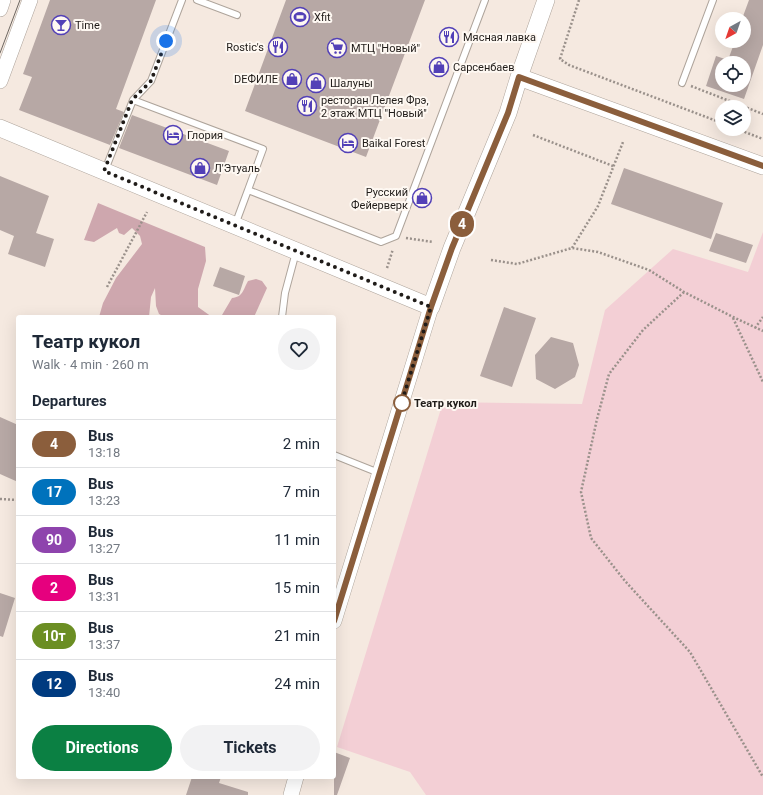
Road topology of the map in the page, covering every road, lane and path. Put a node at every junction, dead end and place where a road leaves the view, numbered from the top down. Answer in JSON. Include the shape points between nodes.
{"nodes":[{"id":1,"x":3,"y":0,"type":"edge"},
{"id":2,"x":30,"y":0,"type":"edge"},
{"id":3,"x":182,"y":0,"type":"edge"},
{"id":4,"x":197,"y":0,"type":"edge"},
{"id":5,"x":485,"y":0,"type":"edge"},
{"id":6,"x":546,"y":0,"type":"edge"},
{"id":7,"x":578,"y":0,"type":"edge"},
{"id":8,"x":713,"y":0,"type":"edge"},
{"id":9,"x":0,"y":9,"type":"edge"},
{"id":10,"x":237,"y":15,"type":"dead end"},
{"id":11,"x":519,"y":77,"type":"junction"},
{"id":12,"x":0,"y":81,"type":"edge"},
{"id":13,"x":682,"y":83,"type":"joint"},
{"id":14,"x":132,"y":100,"type":"junction"},
{"id":15,"x":763,"y":114,"type":"edge"},
{"id":16,"x":715,"y":120,"type":"edge"},
{"id":17,"x":0,"y":128,"type":"edge"},
{"id":18,"x":751,"y":134,"type":"edge"},
{"id":19,"x":533,"y":136,"type":"dead end"},
{"id":20,"x":763,"y":139,"type":"edge"},
{"id":21,"x":623,"y":142,"type":"dead end"},
{"id":22,"x":613,"y":166,"type":"junction"},
{"id":23,"x":763,"y":166,"type":"edge"},
{"id":24,"x":104,"y":171,"type":"junction"},
{"id":25,"x":248,"y":190,"type":"junction"},
{"id":26,"x":147,"y":212,"type":"dead end"},
{"id":27,"x":235,"y":226,"type":"junction"},
{"id":28,"x":396,"y":236,"type":"junction"},
{"id":29,"x":433,"y":242,"type":"dead end"},
{"id":30,"x":572,"y":248,"type":"junction"},
{"id":31,"x":296,"y":251,"type":"junction"},
{"id":32,"x":491,"y":260,"type":"dead end"},
{"id":33,"x":387,"y":268,"type":"dead end"},
{"id":34,"x":107,"y":287,"type":"dead end"},
{"id":35,"x":684,"y":292,"type":"junction"},
{"id":36,"x":431,"y":307,"type":"junction"},
{"id":37,"x":282,"y":315,"type":"edge"},
{"id":38,"x":733,"y":317,"type":"junction"},
{"id":39,"x":763,"y":317,"type":"edge"},
{"id":40,"x":755,"y":328,"type":"junction"},
{"id":41,"x":763,"y":331,"type":"edge"},
{"id":42,"x":763,"y":382,"type":"edge"},
{"id":43,"x":336,"y":456,"type":"edge"},
{"id":44,"x":380,"y":473,"type":"junction"},
{"id":45,"x":0,"y":499,"type":"edge"},
{"id":46,"x":16,"y":500,"type":"edge"},
{"id":47,"x":336,"y":615,"type":"edge"},
{"id":48,"x":763,"y":776,"type":"edge"},
{"id":49,"x":295,"y":779,"type":"edge"},
{"id":50,"x":291,"y":795,"type":"edge"}],
"edges":[{"from":1,"to":9,"type":"street"},
{"from":2,"to":12,"type":"street"},
{"from":3,"to":14,"type":"lane","via":[[151,81]]},
{"from":4,"to":10,"type":"lane"},
{"from":5,"to":28,"type":"lane"},
{"from":6,"to":11,"type":"main road"},
{"from":7,"to":16,"type":"path","via":[[560,60]]},
{"from":8,"to":13,"type":"lane"},
{"from":11,"to":23,"type":"main road"},
{"from":11,"to":36,"type":"main road","via":[[508,113],[452,248]]},
{"from":13,"to":15,"type":"path"},
{"from":14,"to":24,"type":"lane"},
{"from":14,"to":25,"type":"lane","via":[[264,150]]},
{"from":17,"to":24,"type":"main road"},
{"from":18,"to":20,"type":"path"},
{"from":19,"to":22,"type":"path"},
{"from":21,"to":22,"type":"path"},
{"from":22,"to":30,"type":"path","via":[[598,206]]},
{"from":24,"to":27,"type":"main road"},
{"from":25,"to":27,"type":"lane"},
{"from":25,"to":28,"type":"lane","via":[[381,242]]},
{"from":26,"to":34,"type":"path"},
{"from":27,"to":31,"type":"main road"},
{"from":28,"to":29,"type":"path"},
{"from":28,"to":33,"type":"path"},
{"from":30,"to":32,"type":"path","via":[[517,264]]},
{"from":30,"to":35,"type":"path","via":[[598,252],[649,270]]},
{"from":31,"to":36,"type":"main road"},
{"from":31,"to":37,"type":"lane"},
{"from":35,"to":38,"type":"path"},
{"from":35,"to":48,"type":"path","via":[[644,330],[609,374],[581,492],[591,538],[625,581],[690,652]]},
{"from":36,"to":44,"type":"street"},
{"from":38,"to":40,"type":"path"},
{"from":38,"to":42,"type":"path"},
{"from":39,"to":40,"type":"path"},
{"from":40,"to":41,"type":"path"},
{"from":43,"to":44,"type":"lane"},
{"from":44,"to":47,"type":"street"},
{"from":45,"to":46,"type":"path"},
{"from":49,"to":50,"type":"street"}]}
